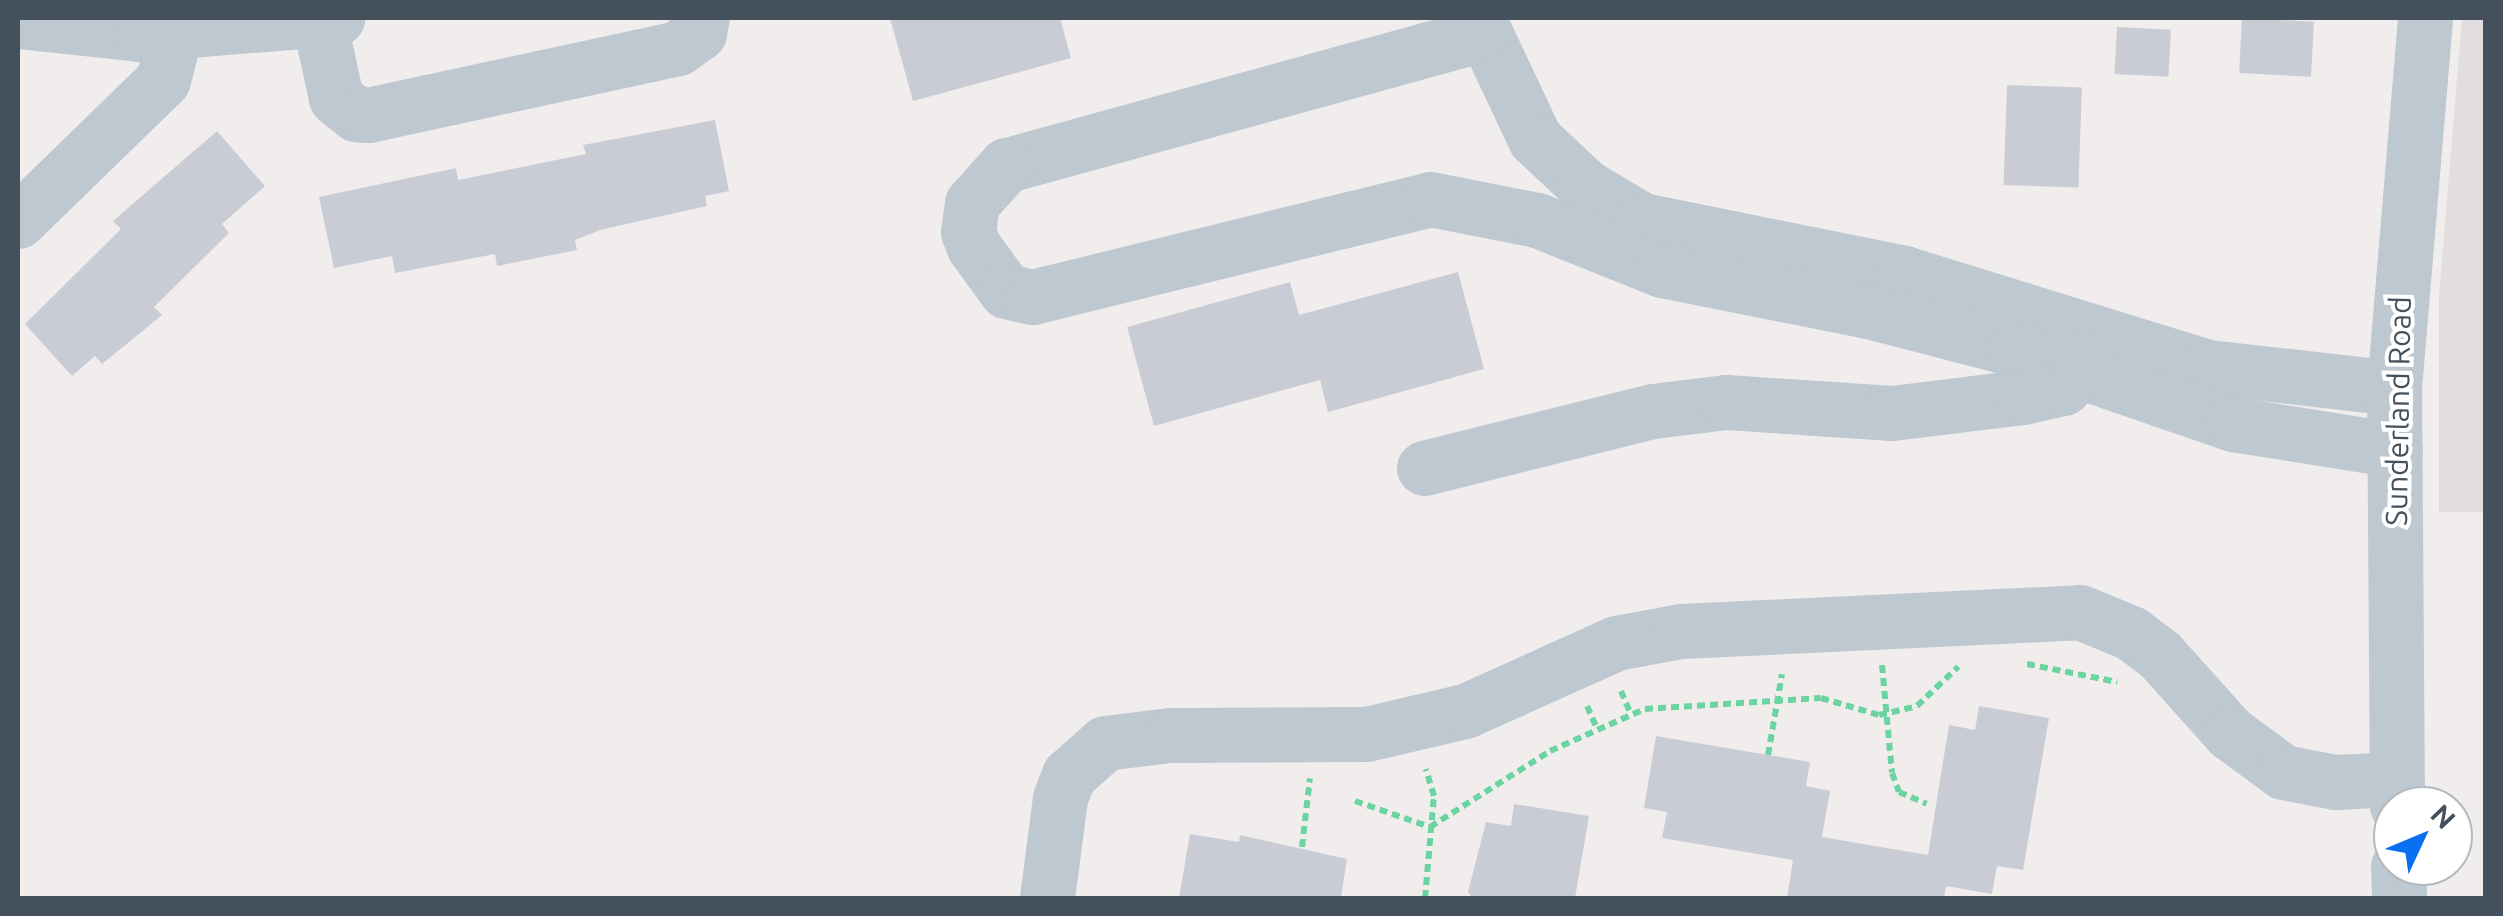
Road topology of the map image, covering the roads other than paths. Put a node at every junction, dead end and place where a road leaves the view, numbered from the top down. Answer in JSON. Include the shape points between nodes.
{"nodes":[{"id":1,"x":702,"y":18,"type":"edge"},
{"id":2,"x":2425,"y":18,"type":"edge"},
{"id":3,"x":328,"y":19,"type":"edge"},
{"id":4,"x":18,"y":21,"type":"edge"},
{"id":5,"x":1480,"y":26,"type":"edge"},
{"id":6,"x":175,"y":33,"type":"junction"},
{"id":7,"x":1376,"y":39,"type":"edge"},
{"id":8,"x":1548,"y":153,"type":"junction"},
{"id":9,"x":1512,"y":214,"type":"junction"},
{"id":10,"x":18,"y":220,"type":"edge"},
{"id":11,"x":2086,"y":351,"type":"junction"},
{"id":12,"x":2394,"y":388,"type":"junction"},
{"id":13,"x":2395,"y":450,"type":"junction"},
{"id":14,"x":1424,"y":468,"type":"dead end"},
{"id":15,"x":2396,"y":786,"type":"edge"},
{"id":16,"x":2373,"y":789,"type":"edge"},
{"id":17,"x":1047,"y":898,"type":"edge"}],
"edges":[{"from":1,"to":3,"type":"street","via":[[698,33],[678,48],[368,115],[336,98]]},
{"from":2,"to":12,"type":"street","name":"Sunderland Road","via":[[2409,146]]},
{"from":3,"to":6,"type":"street"},
{"from":4,"to":6,"type":"street"},
{"from":5,"to":7,"type":"street"},
{"from":5,"to":8,"type":"street","via":[[1518,108]]},
{"from":6,"to":10,"type":"street","via":[[162,80]]},
{"from":7,"to":9,"type":"street","via":[[1006,165],[972,202],[968,232],[974,247],[1006,290],[1032,297],[1430,199]]},
{"from":8,"to":9,"type":"street"},
{"from":8,"to":11,"type":"street","via":[[1585,186],[1658,226],[1904,274]]},
{"from":9,"to":11,"type":"street","via":[[1662,270]]},
{"from":11,"to":12,"type":"street"},
{"from":11,"to":13,"type":"street","via":[[2232,424]]},
{"from":11,"to":14,"type":"street","via":[[2063,388],[2023,397],[1892,412],[1726,402],[1653,411]]},
{"from":12,"to":13,"type":"street","name":"Sunderland Road"},
{"from":13,"to":15,"type":"street","name":"Sunderland Road"},
{"from":16,"to":17,"type":"street","via":[[2284,772],[2230,733],[2160,655],[2080,612],[1681,631],[1616,643],[1466,712],[1366,734],[1170,735],[1105,743],[1069,775],[1060,798]]}]}
